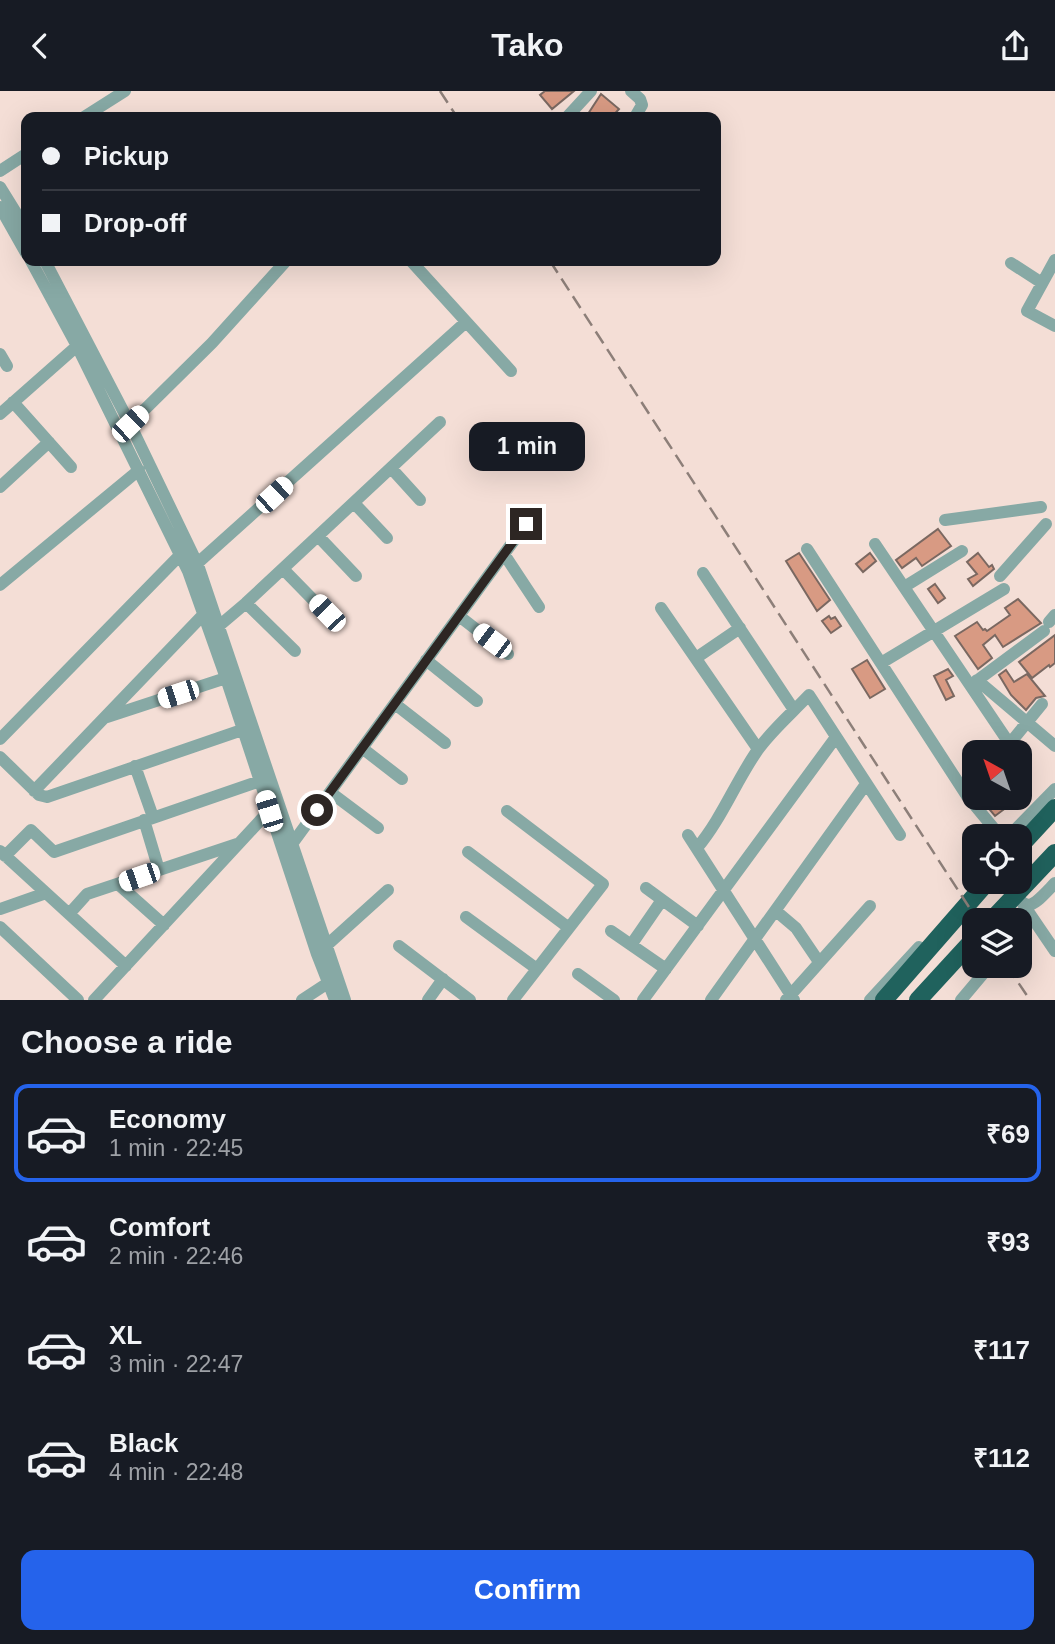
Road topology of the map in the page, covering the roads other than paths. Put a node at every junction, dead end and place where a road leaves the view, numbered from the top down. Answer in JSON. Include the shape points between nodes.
{"nodes":[{"id":1,"x":125,"y":91,"type":"edge"},
{"id":2,"x":591,"y":91,"type":"edge"},
{"id":3,"x":631,"y":91,"type":"edge"},
{"id":4,"x":92,"y":112,"type":"edge"},
{"id":5,"x":572,"y":112,"type":"edge"},
{"id":6,"x":638,"y":112,"type":"edge"},
{"id":7,"x":21,"y":158,"type":"edge"},
{"id":8,"x":0,"y":171,"type":"edge"},
{"id":9,"x":0,"y":187,"type":"edge"},
{"id":10,"x":3,"y":206,"type":"edge"},
{"id":11,"x":21,"y":224,"type":"edge"},
{"id":12,"x":21,"y":243,"type":"edge"},
{"id":13,"x":1055,"y":260,"type":"edge"},
{"id":14,"x":1011,"y":264,"type":"dead end"},
{"id":15,"x":34,"y":266,"type":"edge"},
{"id":16,"x":48,"y":266,"type":"edge"},
{"id":17,"x":281,"y":266,"type":"edge"},
{"id":18,"x":416,"y":266,"type":"edge"},
{"id":19,"x":1042,"y":283,"type":"junction"},
{"id":20,"x":466,"y":322,"type":"junction"},
{"id":21,"x":1055,"y":326,"type":"edge"},
{"id":22,"x":77,"y":347,"type":"junction"},
{"id":23,"x":0,"y":354,"type":"edge"},
{"id":24,"x":7,"y":366,"type":"dead end"},
{"id":25,"x":511,"y":371,"type":"dead end"},
{"id":26,"x":13,"y":402,"type":"junction"},
{"id":27,"x":0,"y":414,"type":"edge"},
{"id":28,"x":440,"y":422,"type":"dead end"},
{"id":29,"x":130,"y":424,"type":"junction"},
{"id":30,"x":49,"y":442,"type":"junction"},
{"id":31,"x":71,"y":467,"type":"dead end"},
{"id":32,"x":391,"y":468,"type":"junction"},
{"id":33,"x":139,"y":470,"type":"junction"},
{"id":34,"x":0,"y":487,"type":"edge"},
{"id":35,"x":420,"y":500,"type":"dead end"},
{"id":36,"x":354,"y":503,"type":"junction"},
{"id":37,"x":945,"y":520,"type":"dead end"},
{"id":38,"x":526,"y":524,"type":"dead end"},
{"id":39,"x":1051,"y":528,"type":"edge"},
{"id":40,"x":318,"y":536,"type":"junction"},
{"id":41,"x":387,"y":538,"type":"dead end"},
{"id":42,"x":875,"y":544,"type":"dead end"},
{"id":43,"x":807,"y":549,"type":"dead end"},
{"id":44,"x":185,"y":550,"type":"junction"},
{"id":45,"x":962,"y":551,"type":"dead end"},
{"id":46,"x":504,"y":554,"type":"junction"},
{"id":47,"x":193,"y":568,"type":"junction"},
{"id":48,"x":283,"y":569,"type":"junction"},
{"id":49,"x":704,"y":573,"type":"dead end"},
{"id":50,"x":356,"y":576,"type":"dead end"},
{"id":51,"x":0,"y":585,"type":"edge"},
{"id":52,"x":904,"y":587,"type":"junction"},
{"id":53,"x":246,"y":603,"type":"junction"},
{"id":54,"x":539,"y":607,"type":"dead end"},
{"id":55,"x":661,"y":607,"type":"dead end"},
{"id":56,"x":327,"y":613,"type":"dead end"},
{"id":57,"x":202,"y":615,"type":"junction"},
{"id":58,"x":459,"y":616,"type":"junction"},
{"id":59,"x":1049,"y":623,"type":"edge"},
{"id":60,"x":220,"y":625,"type":"junction"},
{"id":61,"x":740,"y":628,"type":"junction"},
{"id":62,"x":934,"y":631,"type":"junction"},
{"id":63,"x":295,"y":651,"type":"dead end"},
{"id":64,"x":508,"y":654,"type":"dead end"},
{"id":65,"x":696,"y":658,"type":"junction"},
{"id":66,"x":426,"y":660,"type":"junction"},
{"id":67,"x":881,"y":663,"type":"junction"},
{"id":68,"x":226,"y":678,"type":"junction"},
{"id":69,"x":974,"y":683,"type":"junction"},
{"id":70,"x":477,"y":701,"type":"dead end"},
{"id":71,"x":395,"y":704,"type":"junction"},
{"id":72,"x":1042,"y":704,"type":"dead end"},
{"id":73,"x":794,"y":710,"type":"junction"},
{"id":74,"x":104,"y":718,"type":"junction"},
{"id":75,"x":1027,"y":723,"type":"junction"},
{"id":76,"x":242,"y":730,"type":"junction"},
{"id":77,"x":836,"y":737,"type":"junction"},
{"id":78,"x":0,"y":739,"type":"edge"},
{"id":79,"x":1002,"y":740,"type":"edge"},
{"id":80,"x":1013,"y":740,"type":"edge"},
{"id":81,"x":445,"y":743,"type":"dead end"},
{"id":82,"x":1055,"y":746,"type":"edge"},
{"id":83,"x":362,"y":748,"type":"junction"},
{"id":84,"x":758,"y":749,"type":"junction"},
{"id":85,"x":0,"y":757,"type":"edge"},
{"id":86,"x":135,"y":766,"type":"junction"},
{"id":87,"x":962,"y":778,"type":"edge"},
{"id":88,"x":402,"y":779,"type":"dead end"},
{"id":89,"x":260,"y":781,"type":"junction"},
{"id":90,"x":866,"y":784,"type":"junction"},
{"id":91,"x":1055,"y":789,"type":"edge"},
{"id":92,"x":34,"y":791,"type":"junction"},
{"id":93,"x":330,"y":792,"type":"junction"},
{"id":94,"x":1055,"y":808,"type":"edge"},
{"id":95,"x":269,"y":811,"type":"junction"},
{"id":96,"x":506,"y":811,"type":"dead end"},
{"id":97,"x":149,"y":818,"type":"junction"},
{"id":98,"x":1021,"y":824,"type":"edge"},
{"id":99,"x":379,"y":828,"type":"dead end"},
{"id":100,"x":1032,"y":833,"type":"edge"},
{"id":101,"x":688,"y":835,"type":"dead end"},
{"id":102,"x":900,"y":835,"type":"dead end"},
{"id":103,"x":240,"y":843,"type":"junction"},
{"id":104,"x":292,"y":844,"type":"junction"},
{"id":105,"x":697,"y":848,"type":"junction"},
{"id":106,"x":468,"y":852,"type":"dead end"},
{"id":107,"x":3,"y":853,"type":"edge"},
{"id":108,"x":1055,"y":853,"type":"edge"},
{"id":109,"x":159,"y":870,"type":"junction"},
{"id":110,"x":1055,"y":883,"type":"edge"},
{"id":111,"x":118,"y":884,"type":"junction"},
{"id":112,"x":646,"y":888,"type":"dead end"},
{"id":113,"x":388,"y":890,"type":"dead end"},
{"id":114,"x":724,"y":890,"type":"junction"},
{"id":115,"x":47,"y":893,"type":"junction"},
{"id":116,"x":968,"y":894,"type":"edge"},
{"id":117,"x":977,"y":894,"type":"edge"},
{"id":118,"x":1015,"y":894,"type":"edge"},
{"id":119,"x":662,"y":900,"type":"junction"},
{"id":120,"x":1023,"y":904,"type":"junction"},
{"id":121,"x":870,"y":906,"type":"dead end"},
{"id":122,"x":1003,"y":908,"type":"edge"},
{"id":123,"x":0,"y":909,"type":"edge"},
{"id":124,"x":776,"y":911,"type":"junction"},
{"id":125,"x":69,"y":914,"type":"junction"},
{"id":126,"x":466,"y":917,"type":"dead end"},
{"id":127,"x":164,"y":925,"type":"junction"},
{"id":128,"x":698,"y":926,"type":"junction"},
{"id":129,"x":0,"y":927,"type":"edge"},
{"id":130,"x":569,"y":928,"type":"junction"},
{"id":131,"x":611,"y":931,"type":"dead end"},
{"id":132,"x":755,"y":939,"type":"junction"},
{"id":133,"x":327,"y":945,"type":"junction"},
{"id":134,"x":631,"y":945,"type":"junction"},
{"id":135,"x":399,"y":946,"type":"dead end"},
{"id":136,"x":1055,"y":951,"type":"edge"},
{"id":137,"x":962,"y":952,"type":"edge"},
{"id":138,"x":819,"y":963,"type":"junction"},
{"id":139,"x":126,"y":966,"type":"junction"},
{"id":140,"x":666,"y":968,"type":"junction"},
{"id":141,"x":537,"y":969,"type":"junction"},
{"id":142,"x":578,"y":974,"type":"dead end"},
{"id":143,"x":980,"y":978,"type":"edge"},
{"id":144,"x":443,"y":979,"type":"junction"},
{"id":145,"x":332,"y":980,"type":"junction"},
{"id":146,"x":790,"y":998,"type":"edge"},
{"id":147,"x":78,"y":1000,"type":"edge"},
{"id":148,"x":94,"y":1000,"type":"edge"},
{"id":149,"x":302,"y":1000,"type":"edge"},
{"id":150,"x":335,"y":1000,"type":"edge"},
{"id":151,"x":345,"y":1000,"type":"edge"},
{"id":152,"x":428,"y":1000,"type":"edge"},
{"id":153,"x":470,"y":1000,"type":"edge"},
{"id":154,"x":513,"y":1000,"type":"edge"},
{"id":155,"x":614,"y":1000,"type":"edge"},
{"id":156,"x":643,"y":1000,"type":"edge"},
{"id":157,"x":711,"y":1000,"type":"edge"},
{"id":158,"x":870,"y":1000,"type":"edge"},
{"id":159,"x":884,"y":1000,"type":"edge"},
{"id":160,"x":918,"y":1000,"type":"edge"},
{"id":161,"x":961,"y":1000,"type":"edge"}],
"edges":[{"from":1,"to":4,"type":"street"},
{"from":2,"to":5,"type":"street"},
{"from":3,"to":6,"type":"street","via":[[642,105]]},
{"from":7,"to":8,"type":"street"},
{"from":9,"to":10,"type":"street"},
{"from":10,"to":11,"type":"street"},
{"from":10,"to":12,"type":"street"},
{"from":13,"to":19,"type":"street"},
{"from":14,"to":19,"type":"street"},
{"from":15,"to":22,"type":"street"},
{"from":16,"to":29,"type":"street"},
{"from":17,"to":29,"type":"street"},
{"from":18,"to":20,"type":"street"},
{"from":19,"to":21,"type":"street","via":[[1027,311]]},
{"from":20,"to":25,"type":"street"},
{"from":20,"to":47,"type":"street"},
{"from":22,"to":26,"type":"street"},
{"from":22,"to":33,"type":"street"},
{"from":23,"to":24,"type":"street"},
{"from":26,"to":27,"type":"street"},
{"from":26,"to":30,"type":"street"},
{"from":28,"to":32,"type":"street"},
{"from":29,"to":44,"type":"street"},
{"from":30,"to":31,"type":"street"},
{"from":30,"to":34,"type":"street"},
{"from":32,"to":35,"type":"street"},
{"from":32,"to":36,"type":"street"},
{"from":33,"to":44,"type":"street"},
{"from":33,"to":51,"type":"street"},
{"from":36,"to":40,"type":"street"},
{"from":36,"to":41,"type":"street"},
{"from":37,"to":39,"type":"street","via":[[1035,508]]},
{"from":38,"to":46,"type":"street"},
{"from":39,"to":62,"type":"street","via":[[1002,582]]},
{"from":40,"to":48,"type":"street"},
{"from":40,"to":50,"type":"street"},
{"from":42,"to":52,"type":"street"},
{"from":43,"to":67,"type":"street"},
{"from":44,"to":47,"type":"street"},
{"from":44,"to":78,"type":"street"},
{"from":45,"to":52,"type":"street"},
{"from":46,"to":54,"type":"street"},
{"from":46,"to":58,"type":"street"},
{"from":47,"to":57,"type":"street"},
{"from":47,"to":60,"type":"street"},
{"from":48,"to":53,"type":"street"},
{"from":48,"to":56,"type":"street"},
{"from":49,"to":61,"type":"street"},
{"from":52,"to":62,"type":"street"},
{"from":53,"to":60,"type":"street"},
{"from":53,"to":63,"type":"street"},
{"from":55,"to":65,"type":"street"},
{"from":57,"to":68,"type":"street"},
{"from":57,"to":74,"type":"street"},
{"from":58,"to":64,"type":"street"},
{"from":58,"to":66,"type":"street"},
{"from":59,"to":69,"type":"street"},
{"from":60,"to":104,"type":"street"},
{"from":61,"to":65,"type":"street"},
{"from":61,"to":73,"type":"street"},
{"from":62,"to":67,"type":"street"},
{"from":62,"to":69,"type":"street"},
{"from":65,"to":84,"type":"street"},
{"from":66,"to":70,"type":"street"},
{"from":66,"to":71,"type":"street"},
{"from":67,"to":87,"type":"street"},
{"from":68,"to":74,"type":"street"},
{"from":68,"to":76,"type":"street"},
{"from":69,"to":75,"type":"street"},
{"from":69,"to":79,"type":"street"},
{"from":71,"to":81,"type":"street"},
{"from":71,"to":83,"type":"street"},
{"from":72,"to":75,"type":"street"},
{"from":73,"to":77,"type":"street","via":[[809,695]]},
{"from":73,"to":84,"type":"street"},
{"from":74,"to":92,"type":"street"},
{"from":75,"to":80,"type":"street"},
{"from":75,"to":82,"type":"street"},
{"from":76,"to":86,"type":"street"},
{"from":76,"to":89,"type":"street"},
{"from":77,"to":90,"type":"street"},
{"from":77,"to":114,"type":"street"},
{"from":83,"to":88,"type":"street"},
{"from":83,"to":93,"type":"street"},
{"from":84,"to":105,"type":"street","via":[[715,826]]},
{"from":85,"to":92,"type":"street"},
{"from":86,"to":92,"type":"street","via":[[47,797]]},
{"from":86,"to":97,"type":"street"},
{"from":89,"to":95,"type":"street"},
{"from":89,"to":97,"type":"street"},
{"from":90,"to":102,"type":"street"},
{"from":90,"to":124,"type":"street"},
{"from":91,"to":98,"type":"street"},
{"from":93,"to":99,"type":"street"},
{"from":93,"to":104,"type":"street"},
{"from":94,"to":100,"type":"highway"},
{"from":95,"to":103,"type":"street"},
{"from":95,"to":145,"type":"street"},
{"from":96,"to":130,"type":"street","via":[[603,884]]},
{"from":97,"to":107,"type":"street","via":[[54,852],[31,829]]},
{"from":97,"to":109,"type":"street"},
{"from":101,"to":105,"type":"street"},
{"from":103,"to":109,"type":"street"},
{"from":103,"to":127,"type":"street"},
{"from":104,"to":133,"type":"street"},
{"from":105,"to":114,"type":"street"},
{"from":106,"to":130,"type":"street"},
{"from":107,"to":115,"type":"street"},
{"from":108,"to":122,"type":"highway"},
{"from":109,"to":111,"type":"street"},
{"from":110,"to":120,"type":"street","via":[[1035,904]]},
{"from":111,"to":125,"type":"street","via":[[87,894]]},
{"from":111,"to":127,"type":"street"},
{"from":112,"to":119,"type":"street"},
{"from":113,"to":133,"type":"street"},
{"from":114,"to":128,"type":"street"},
{"from":114,"to":132,"type":"street"},
{"from":115,"to":123,"type":"street"},
{"from":115,"to":125,"type":"street"},
{"from":116,"to":158,"type":"street"},
{"from":117,"to":159,"type":"highway"},
{"from":118,"to":120,"type":"street"},
{"from":119,"to":128,"type":"street"},
{"from":119,"to":134,"type":"street"},
{"from":120,"to":136,"type":"street"},
{"from":121,"to":138,"type":"street"},
{"from":124,"to":132,"type":"street"},
{"from":124,"to":138,"type":"street","via":[[796,927]]},
{"from":125,"to":139,"type":"street"},
{"from":126,"to":141,"type":"street"},
{"from":127,"to":139,"type":"street"},
{"from":128,"to":140,"type":"street"},
{"from":129,"to":147,"type":"street"},
{"from":130,"to":141,"type":"street"},
{"from":131,"to":134,"type":"street"},
{"from":132,"to":146,"type":"street"},
{"from":132,"to":157,"type":"street"},
{"from":133,"to":145,"type":"street"},
{"from":134,"to":140,"type":"street"},
{"from":135,"to":144,"type":"street"},
{"from":137,"to":160,"type":"highway"},
{"from":138,"to":146,"type":"street"},
{"from":139,"to":148,"type":"street"},
{"from":140,"to":156,"type":"street"},
{"from":141,"to":154,"type":"street"},
{"from":142,"to":155,"type":"street"},
{"from":143,"to":161,"type":"street"},
{"from":144,"to":152,"type":"street"},
{"from":144,"to":153,"type":"street"},
{"from":145,"to":149,"type":"street"},
{"from":145,"to":150,"type":"street"},
{"from":145,"to":151,"type":"street"}]}
